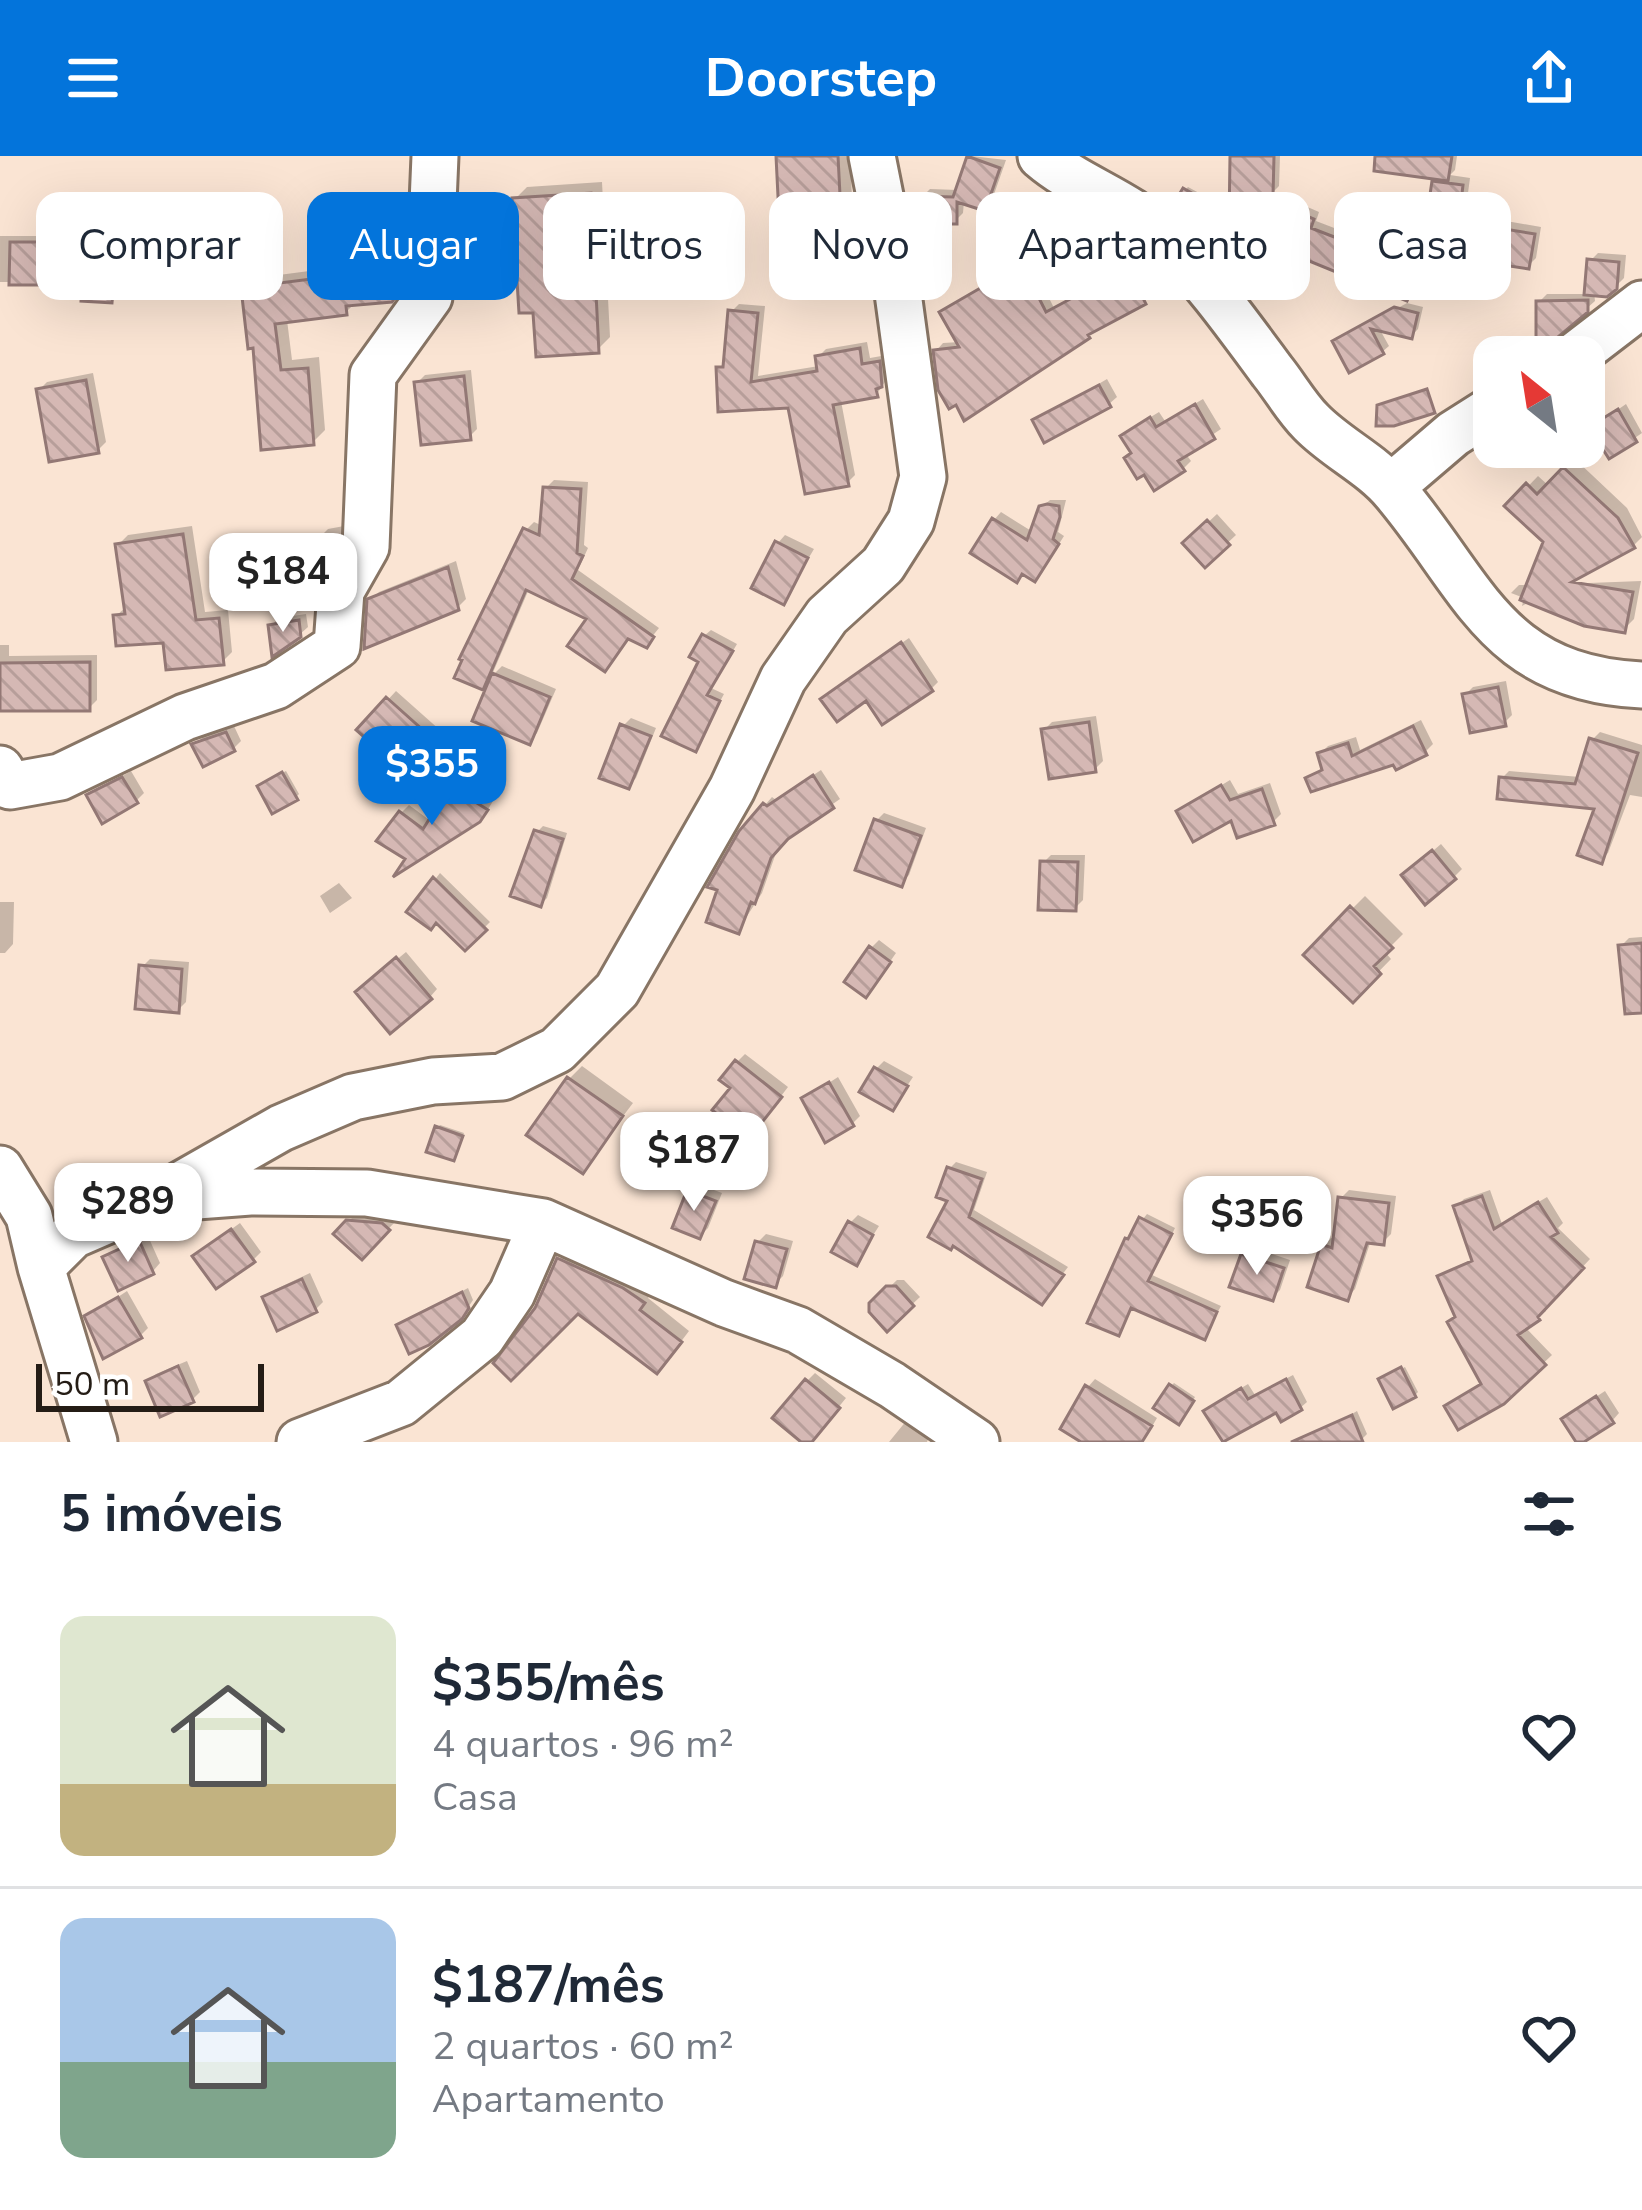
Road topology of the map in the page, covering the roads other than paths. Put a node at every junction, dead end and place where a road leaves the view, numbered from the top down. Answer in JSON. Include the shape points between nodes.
{"nodes":[{"id":1,"x":435,"y":156,"type":"edge"},
{"id":2,"x":872,"y":156,"type":"edge"},
{"id":3,"x":1041,"y":156,"type":"edge"},
{"id":4,"x":1642,"y":304,"type":"edge"},
{"id":5,"x":1600,"y":336,"type":"edge"},
{"id":6,"x":1473,"y":421,"type":"edge"},
{"id":7,"x":1391,"y":487,"type":"junction"},
{"id":8,"x":1642,"y":685,"type":"edge"},
{"id":9,"x":0,"y":769,"type":"edge"},
{"id":10,"x":0,"y":1169,"type":"edge"},
{"id":11,"x":155,"y":1199,"type":"junction"},
{"id":12,"x":543,"y":1222,"type":"junction"},
{"id":13,"x":40,"y":1267,"type":"junction"},
{"id":14,"x":94,"y":1442,"type":"edge"},
{"id":15,"x":300,"y":1442,"type":"edge"},
{"id":16,"x":976,"y":1442,"type":"edge"}],
"edges":[{"from":1,"to":9,"type":"street","via":[[429,297],[374,375],[366,547],[341,591],[337,646],[276,686],[60,777],[10,787]]},
{"from":2,"to":11,"type":"street","via":[[923,477],[911,521],[883,565],[826,616],[783,679],[732,788],[617,990],[556,1050],[502,1077],[353,1097]]},
{"from":3,"to":7,"type":"street","via":[[1162,236],[1311,423]]},
{"from":4,"to":5,"type":"street"},
{"from":6,"to":7,"type":"street"},
{"from":7,"to":8,"type":"street","via":[[1504,635],[1602,683]]},
{"from":10,"to":13,"type":"street","via":[[29,1216]]},
{"from":11,"to":12,"type":"street","via":[[367,1192]]},
{"from":11,"to":13,"type":"street","via":[[74,1235]]},
{"from":12,"to":15,"type":"street","via":[[482,1337],[401,1403]]},
{"from":12,"to":16,"type":"street","via":[[798,1330]]},
{"from":13,"to":14,"type":"street"}]}
